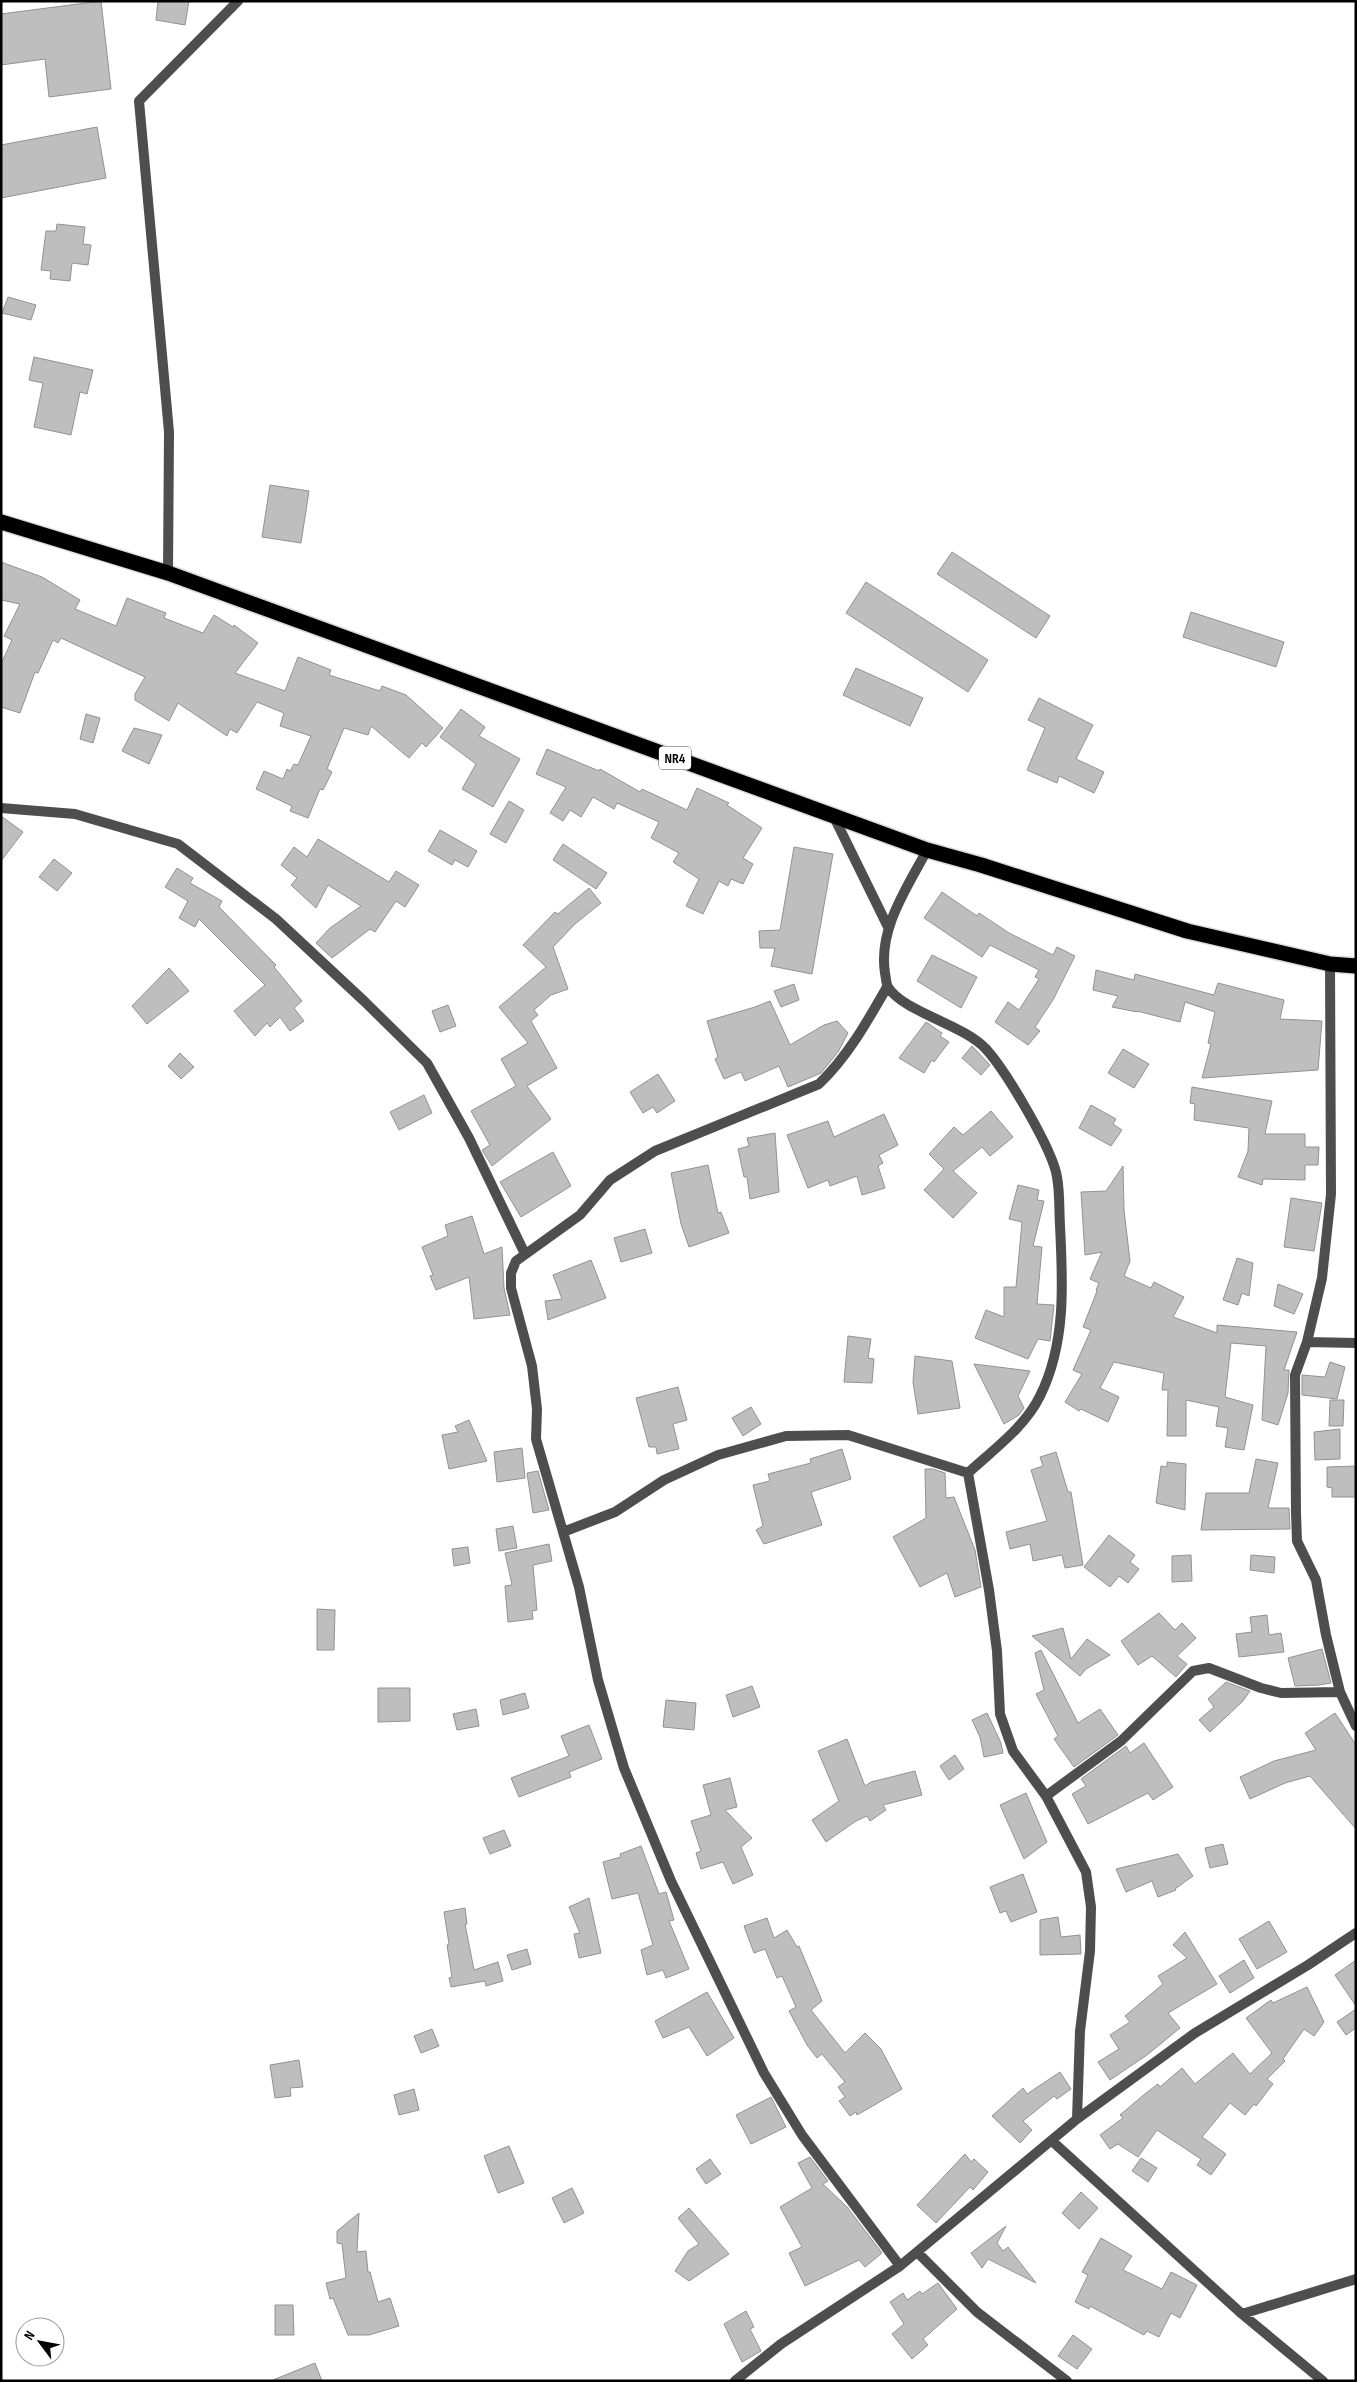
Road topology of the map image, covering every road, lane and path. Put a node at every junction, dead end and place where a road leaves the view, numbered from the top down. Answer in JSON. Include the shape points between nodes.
{"nodes":[{"id":1,"x":238,"y":1,"type":"edge"},
{"id":2,"x":1,"y":522,"type":"edge"},
{"id":3,"x":168,"y":573,"type":"junction"},
{"id":4,"x":1,"y":808,"type":"edge"},
{"id":5,"x":834,"y":817,"type":"junction"},
{"id":6,"x":926,"y":850,"type":"junction"},
{"id":7,"x":888,"y":927,"type":"junction"},
{"id":8,"x":1330,"y":964,"type":"junction"},
{"id":9,"x":1356,"y":966,"type":"edge"},
{"id":10,"x":888,"y":987,"type":"junction"},
{"id":11,"x":525,"y":1254,"type":"junction"},
{"id":12,"x":1308,"y":1342,"type":"junction"},
{"id":13,"x":1356,"y":1343,"type":"edge"},
{"id":14,"x":968,"y":1472,"type":"junction"},
{"id":15,"x":564,"y":1532,"type":"junction"},
{"id":16,"x":1340,"y":1692,"type":"junction"},
{"id":17,"x":1356,"y":1726,"type":"edge"},
{"id":18,"x":1046,"y":1796,"type":"junction"},
{"id":19,"x":1356,"y":1933,"type":"edge"},
{"id":20,"x":1077,"y":2119,"type":"junction"},
{"id":21,"x":1052,"y":2141,"type":"junction"},
{"id":22,"x":917,"y":2252,"type":"junction"},
{"id":23,"x":900,"y":2266,"type":"junction"},
{"id":24,"x":1356,"y":2279,"type":"edge"},
{"id":25,"x":1242,"y":2314,"type":"junction"},
{"id":26,"x":734,"y":2381,"type":"edge"},
{"id":27,"x":1067,"y":2381,"type":"edge"},
{"id":28,"x":1323,"y":2381,"type":"edge"}],
"edges":[{"from":1,"to":3,"type":"street","via":[[139,102],[169,432]]},
{"from":2,"to":3,"type":"highway","number":"NR4"},
{"from":3,"to":5,"type":"highway","number":"NR4"},
{"from":4,"to":11,"type":"street","via":[[75,814],[178,844],[276,919],[427,1063],[469,1138]]},
{"from":5,"to":6,"type":"highway","number":"NR4"},
{"from":5,"to":7,"type":"street"},
{"from":6,"to":7,"type":"street"},
{"from":6,"to":8,"type":"highway","number":"NR4","via":[[981,864],[1187,931]]},
{"from":7,"to":10,"type":"street","via":[[883,962]]},
{"from":8,"to":9,"type":"highway","number":"NR4"},
{"from":8,"to":12,"type":"street","via":[[1331,1194],[1322,1278]]},
{"from":10,"to":11,"type":"street","via":[[853,1045],[819,1084],[655,1151],[610,1180],[574,1220]]},
{"from":10,"to":14,"type":"street","via":[[899,999],[966,1033],[985,1048],[1000,1067],[1049,1153],[1057,1177],[1062,1257],[1061,1327],[1054,1365],[1040,1398],[1022,1423]]},
{"from":11,"to":15,"type":"street","via":[[516,1261],[511,1273],[511,1288],[532,1366],[537,1409],[536,1440]]},
{"from":12,"to":13,"type":"street"},
{"from":12,"to":16,"type":"street","via":[[1295,1375],[1294,1389],[1297,1541],[1316,1580]]},
{"from":14,"to":15,"type":"street","via":[[848,1435],[786,1436],[718,1455],[664,1480],[615,1512]]},
{"from":14,"to":18,"type":"street","via":[[989,1590],[997,1651],[1000,1714],[1014,1751]]},
{"from":15,"to":23,"type":"street","via":[[598,1680],[624,1768],[671,1881],[764,2073],[802,2135]]},
{"from":16,"to":17,"type":"street"},
{"from":16,"to":18,"type":"street","via":[[1281,1693],[1209,1668],[1193,1671],[1121,1741]]},
{"from":18,"to":20,"type":"street","via":[[1086,1872],[1091,1906],[1090,1951],[1080,2031]]},
{"from":19,"to":20,"type":"street","via":[[1195,2033]]},
{"from":20,"to":21,"type":"street"},
{"from":21,"to":22,"type":"street"},
{"from":21,"to":25,"type":"street"},
{"from":22,"to":23,"type":"street"},
{"from":22,"to":27,"type":"street","via":[[977,2312]]},
{"from":23,"to":26,"type":"street","via":[[781,2344]]},
{"from":24,"to":25,"type":"street"},
{"from":25,"to":28,"type":"street"}]}
